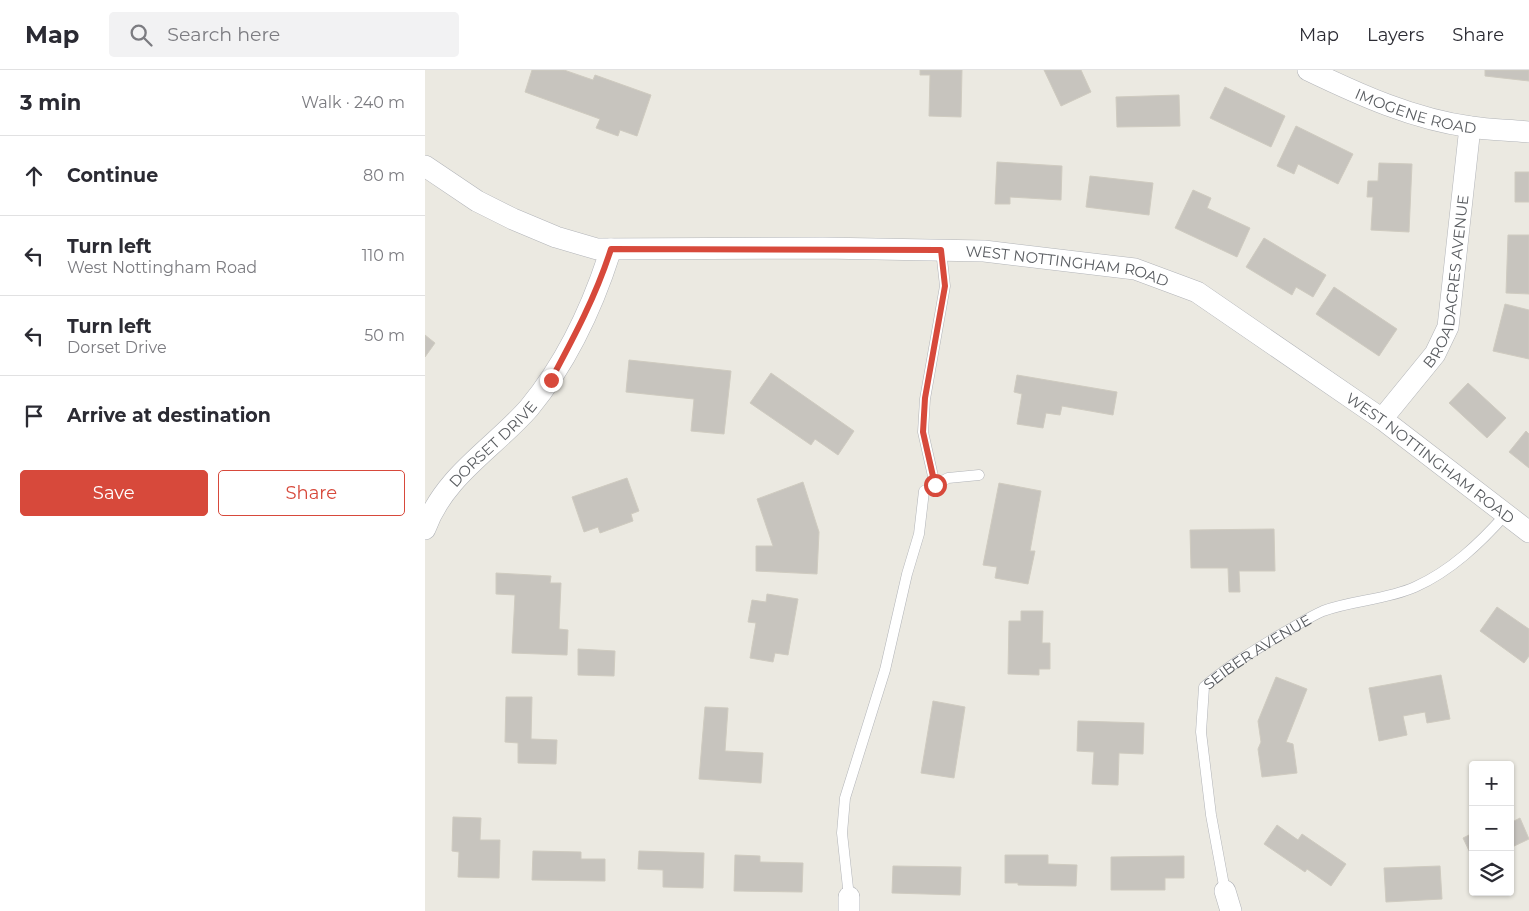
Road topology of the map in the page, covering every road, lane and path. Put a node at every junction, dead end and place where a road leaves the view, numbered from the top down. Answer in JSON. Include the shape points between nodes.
{"nodes":[{"id":1,"x":1308,"y":70,"type":"edge"},
{"id":2,"x":1470,"y":127,"type":"junction"},
{"id":3,"x":1529,"y":132,"type":"edge"},
{"id":4,"x":425,"y":166,"type":"edge"},
{"id":5,"x":611,"y":249,"type":"junction"},
{"id":6,"x":941,"y":250,"type":"junction"},
{"id":7,"x":1382,"y":419,"type":"junction"},
{"id":8,"x":979,"y":475,"type":"dead end"},
{"id":9,"x":935,"y":485,"type":"junction"},
{"id":10,"x":1507,"y":514,"type":"junction"},
{"id":11,"x":425,"y":529,"type":"edge"},
{"id":12,"x":1529,"y":532,"type":"edge"},
{"id":13,"x":1225,"y":891,"type":"joint"},
{"id":14,"x":849,"y":904,"type":"edge"},
{"id":15,"x":1231,"y":911,"type":"edge"}],
"edges":[{"from":1,"to":2,"type":"street","name":"IMOGENE ROAD","via":[[1395,108]]},
{"from":2,"to":3,"type":"street","name":"IMOGENE ROAD"},
{"from":2,"to":7,"type":"street","name":"BROADACRES AVENUE","via":[[1448,327],[1435,354]]},
{"from":4,"to":5,"type":"street","name":"WEST NOTTINGHAM ROAD","via":[[477,201],[513,219],[556,237],[597,249]]},
{"from":5,"to":6,"type":"street","name":"WEST NOTTINGHAM ROAD"},
{"from":5,"to":11,"type":"street","name":"DORSET DRIVE","via":[[601,282],[551,380],[527,410],[445,492]]},
{"from":6,"to":7,"type":"street","name":"WEST NOTTINGHAM ROAD","via":[[984,251],[1107,264],[1135,269],[1172,282],[1197,292]]},
{"from":6,"to":9,"type":"lane","via":[[945,286],[925,398],[923,432]]},
{"from":7,"to":10,"type":"street","name":"WEST NOTTINGHAM ROAD"},
{"from":8,"to":9,"type":"lane","via":[[948,478]]},
{"from":9,"to":14,"type":"lane","via":[[924,491],[919,534],[885,670],[845,798],[842,833]]},
{"from":10,"to":12,"type":"street","name":"WEST NOTTINGHAM ROAD"},
{"from":10,"to":13,"type":"lane","name":"SEIBER AVENUE","via":[[1477,545],[1423,583],[1390,596],[1322,612],[1258,648],[1221,672],[1205,687],[1201,732]]},
{"from":13,"to":15,"type":"street","name":"SEIBER AVENUE"}]}
